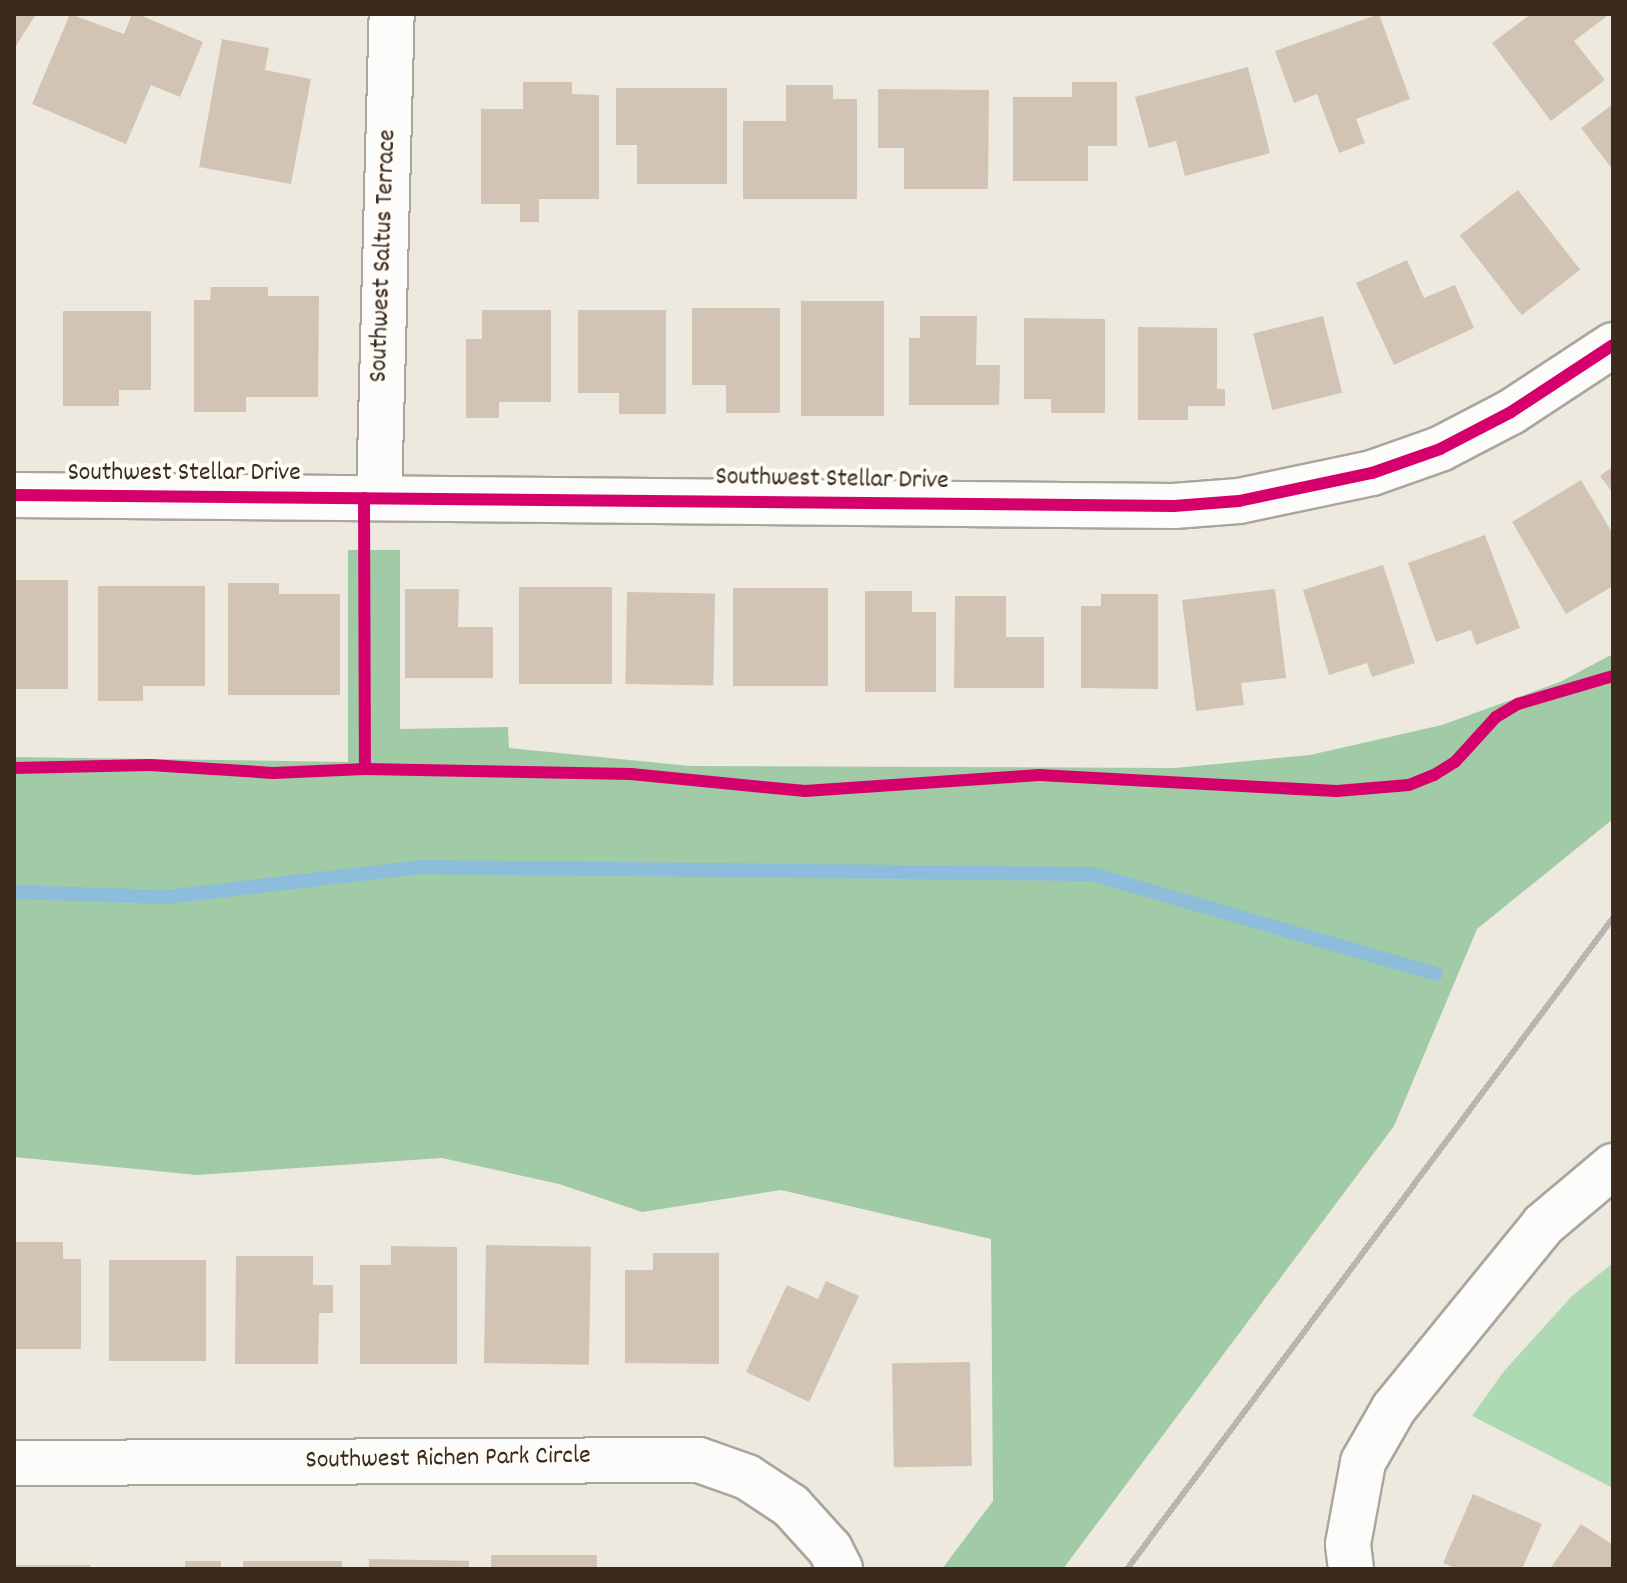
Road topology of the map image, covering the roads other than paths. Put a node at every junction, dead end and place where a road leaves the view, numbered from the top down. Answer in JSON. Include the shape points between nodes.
{"nodes":[{"id":1,"x":392,"y":14,"type":"edge"},
{"id":2,"x":1613,"y":345,"type":"edge"},
{"id":3,"x":14,"y":495,"type":"edge"},
{"id":4,"x":379,"y":498,"type":"junction"},
{"id":5,"x":1613,"y":1166,"type":"edge"},
{"id":6,"x":14,"y":1463,"type":"edge"},
{"id":7,"x":840,"y":1569,"type":"edge"},
{"id":8,"x":1351,"y":1569,"type":"edge"}],
"edges":[{"from":1,"to":4,"type":"street","name":"Southwest Saltus Terrace"},
{"from":2,"to":4,"type":"street","name":"Southwest Stellar Drive","via":[[1511,412],[1440,449],[1358,477],[1239,501],[1174,506]]},
{"from":3,"to":4,"type":"street","name":"Southwest Stellar Drive"},
{"from":5,"to":8,"type":"street","via":[[1543,1225],[1394,1408],[1363,1462],[1348,1544]]},
{"from":6,"to":7,"type":"street","name":"Southwest Richen Park Circle","via":[[699,1460],[747,1477],[791,1506],[830,1549]]}]}
